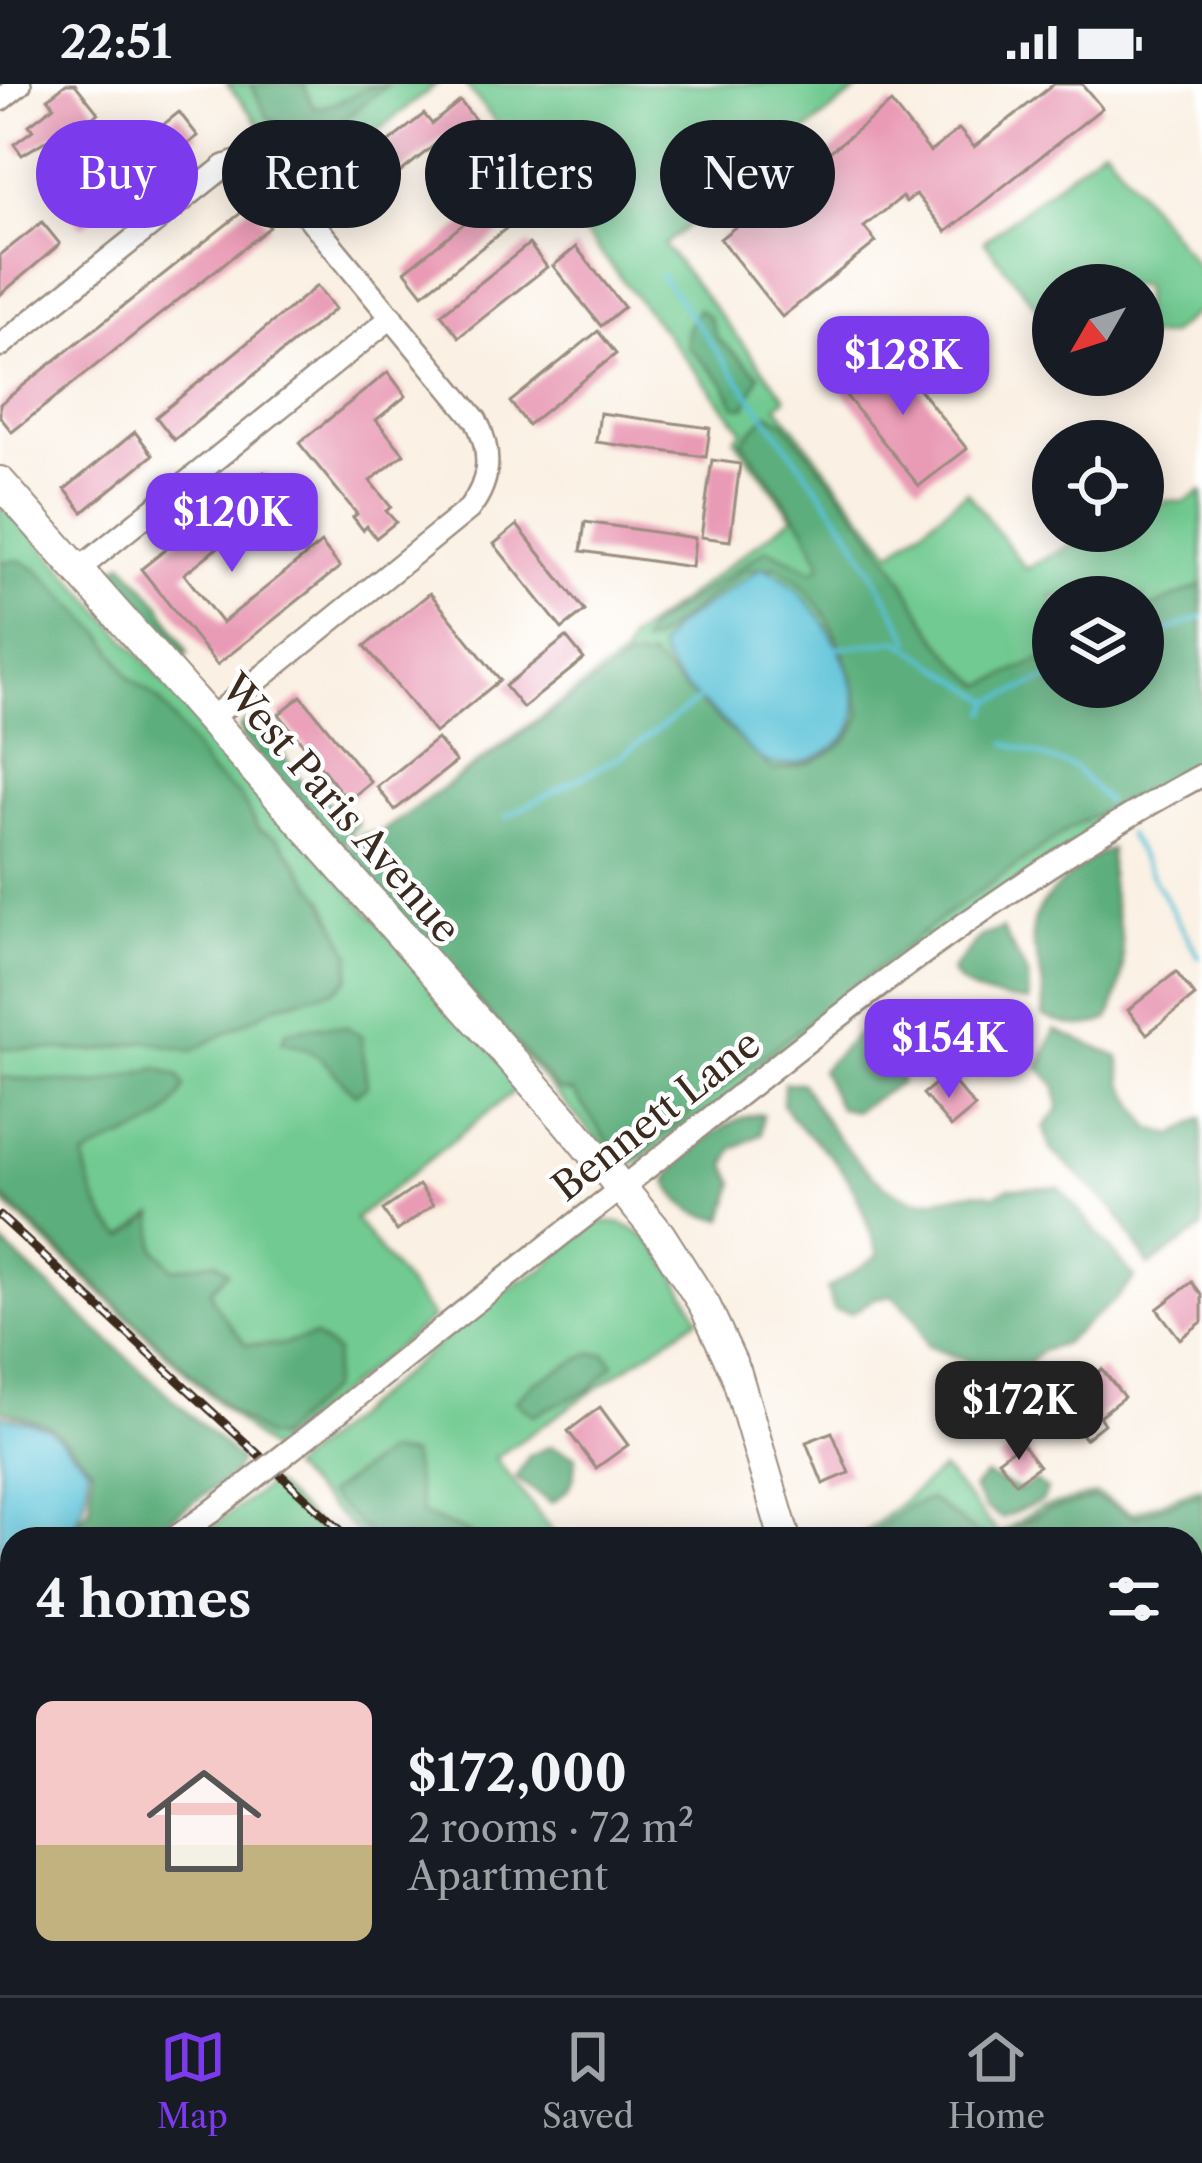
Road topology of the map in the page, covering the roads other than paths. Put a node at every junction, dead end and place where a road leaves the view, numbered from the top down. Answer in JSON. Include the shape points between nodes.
{"nodes":[{"id":1,"x":20,"y":84,"type":"edge"},
{"id":2,"x":0,"y":100,"type":"edge"},
{"id":3,"x":392,"y":317,"type":"junction"},
{"id":4,"x":0,"y":346,"type":"edge"},
{"id":5,"x":0,"y":482,"type":"edge"},
{"id":6,"x":78,"y":570,"type":"junction"},
{"id":7,"x":210,"y":719,"type":"junction"},
{"id":8,"x":1202,"y":775,"type":"edge"},
{"id":9,"x":622,"y":1187,"type":"junction"},
{"id":10,"x":190,"y":1527,"type":"edge"},
{"id":11,"x":782,"y":1527,"type":"edge"}],
"edges":[{"from":1,"to":2,"type":"street"},
{"from":3,"to":4,"type":"street","via":[[268,163],[243,156]]},
{"from":3,"to":6,"type":"street"},
{"from":3,"to":7,"type":"street","via":[[486,439],[478,498]]},
{"from":5,"to":6,"type":"main road","name":"West Paris Avenue"},
{"from":6,"to":7,"type":"main road","name":"West Paris Avenue"},
{"from":7,"to":9,"type":"main road","name":"West Paris Avenue"},
{"from":8,"to":9,"type":"street","name":"Bennett Lane","via":[[984,909]]},
{"from":9,"to":10,"type":"street","name":"Bennett Lane","bridge":true},
{"from":9,"to":11,"type":"main road","name":"West Paris Avenue","via":[[686,1273],[720,1337],[755,1424]]}]}
